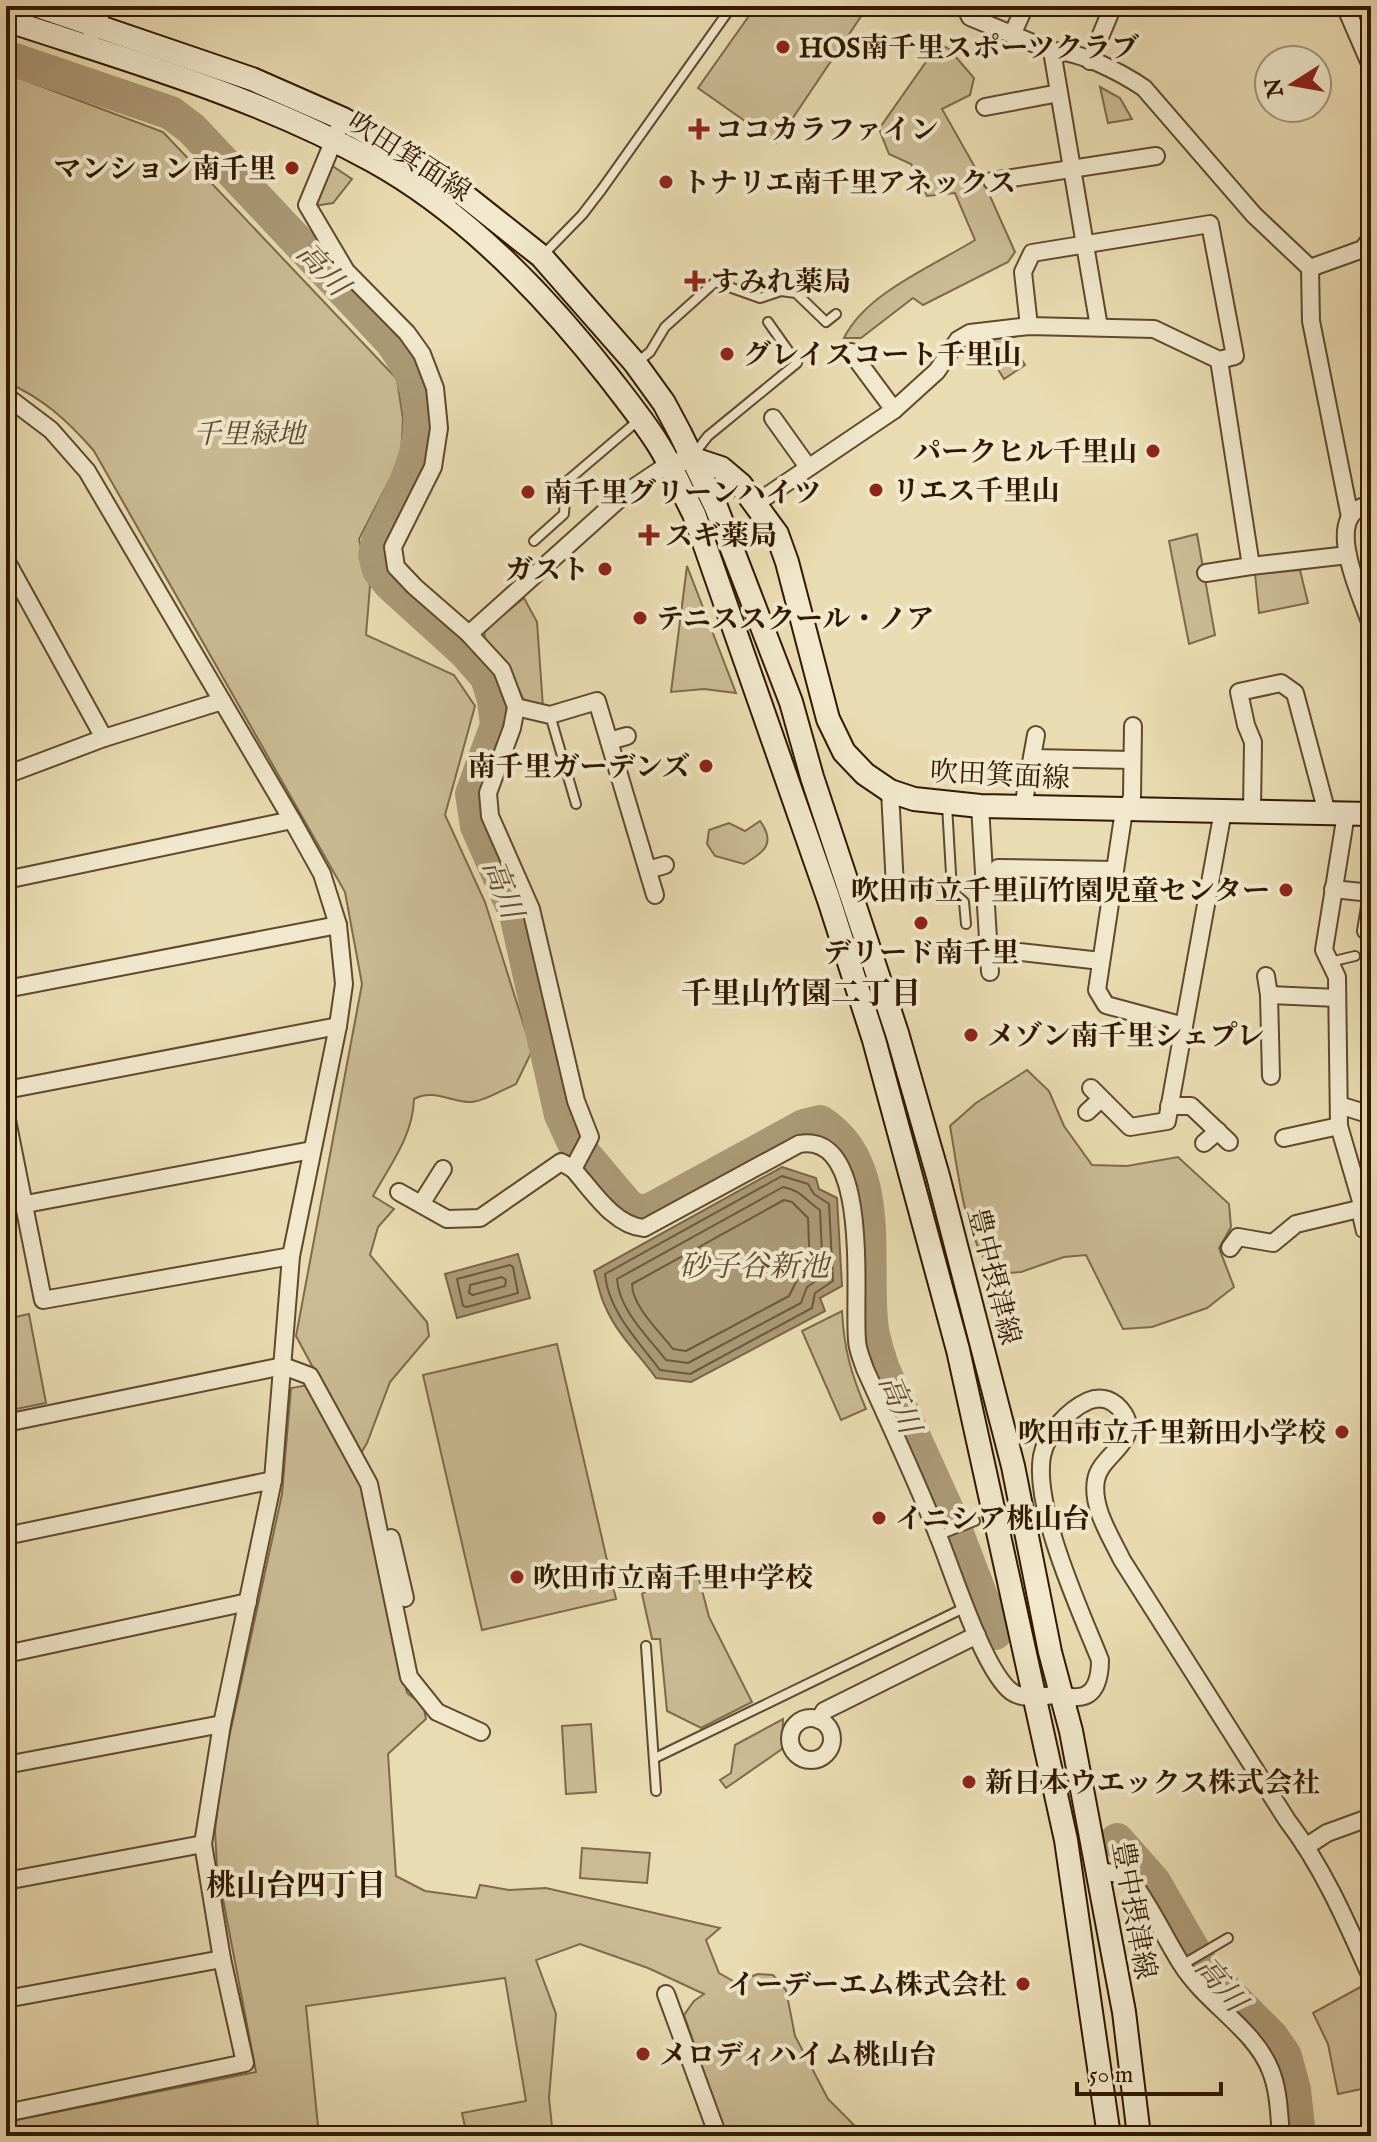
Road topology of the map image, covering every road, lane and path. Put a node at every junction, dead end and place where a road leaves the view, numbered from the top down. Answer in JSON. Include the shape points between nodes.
{"nodes":[{"id":1,"x":38,"y":6,"type":"edge"},
{"id":2,"x":732,"y":6,"type":"edge"},
{"id":3,"x":965,"y":6,"type":"edge"},
{"id":4,"x":1025,"y":6,"type":"edge"},
{"id":5,"x":1113,"y":6,"type":"edge"},
{"id":6,"x":1345,"y":6,"type":"edge"},
{"id":7,"x":6,"y":20,"type":"edge"},
{"id":8,"x":95,"y":26,"type":"edge"},
{"id":9,"x":1012,"y":35,"type":"junction"},
{"id":10,"x":1052,"y":51,"type":"junction"},
{"id":11,"x":1090,"y":61,"type":"junction"},
{"id":12,"x":1371,"y":66,"type":"edge"},
{"id":13,"x":1059,"y":93,"type":"junction"},
{"id":14,"x":985,"y":107,"type":"dead end"},
{"id":15,"x":343,"y":119,"type":"junction"},
{"id":16,"x":333,"y":140,"type":"junction"},
{"id":17,"x":1156,"y":156,"type":"dead end"},
{"id":18,"x":1073,"y":169,"type":"junction"},
{"id":19,"x":435,"y":172,"type":"junction"},
{"id":20,"x":992,"y":181,"type":"dead end"},
{"id":21,"x":420,"y":192,"type":"junction"},
{"id":22,"x":1371,"y":238,"type":"edge"},
{"id":23,"x":1084,"y":244,"type":"junction"},
{"id":24,"x":541,"y":256,"type":"junction"},
{"id":25,"x":1310,"y":268,"type":"junction"},
{"id":26,"x":836,"y":314,"type":"dead end"},
{"id":27,"x":768,"y":322,"type":"dead end"},
{"id":28,"x":1029,"y":326,"type":"junction"},
{"id":29,"x":1099,"y":327,"type":"junction"},
{"id":30,"x":851,"y":352,"type":"dead end"},
{"id":31,"x":1219,"y":360,"type":"junction"},
{"id":32,"x":635,"y":363,"type":"junction"},
{"id":33,"x":6,"y":396,"type":"edge"},
{"id":34,"x":894,"y":410,"type":"junction"},
{"id":35,"x":641,"y":418,"type":"junction"},
{"id":36,"x":773,"y":418,"type":"dead end"},
{"id":37,"x":691,"y":458,"type":"junction"},
{"id":38,"x":669,"y":464,"type":"junction"},
{"id":39,"x":808,"y":467,"type":"junction"},
{"id":40,"x":755,"y":504,"type":"junction"},
{"id":41,"x":1371,"y":505,"type":"edge"},
{"id":42,"x":1350,"y":517,"type":"junction"},
{"id":43,"x":534,"y":541,"type":"dead end"},
{"id":44,"x":1348,"y":555,"type":"junction"},
{"id":45,"x":6,"y":560,"type":"edge"},
{"id":46,"x":1251,"y":566,"type":"junction"},
{"id":47,"x":1206,"y":573,"type":"dead end"},
{"id":48,"x":1371,"y":625,"type":"edge"},
{"id":49,"x":469,"y":634,"type":"junction"},
{"id":50,"x":222,"y":701,"type":"junction"},
{"id":51,"x":516,"y":707,"type":"junction"},
{"id":52,"x":550,"y":715,"type":"junction"},
{"id":53,"x":1133,"y":726,"type":"dead end"},
{"id":54,"x":1036,"y":735,"type":"dead end"},
{"id":55,"x":627,"y":736,"type":"dead end"},
{"id":56,"x":104,"y":738,"type":"junction"},
{"id":57,"x":609,"y":741,"type":"junction"},
{"id":58,"x":1032,"y":758,"type":"junction"},
{"id":59,"x":1132,"y":760,"type":"junction"},
{"id":60,"x":6,"y":775,"type":"edge"},
{"id":61,"x":890,"y":791,"type":"junction"},
{"id":62,"x":576,"y":804,"type":"dead end"},
{"id":63,"x":947,"y":804,"type":"junction"},
{"id":64,"x":980,"y":806,"type":"junction"},
{"id":65,"x":1023,"y":807,"type":"junction"},
{"id":66,"x":1127,"y":809,"type":"junction"},
{"id":67,"x":1252,"y":810,"type":"junction"},
{"id":68,"x":1223,"y":811,"type":"junction"},
{"id":69,"x":1336,"y":814,"type":"junction"},
{"id":70,"x":1371,"y":814,"type":"edge"},
{"id":71,"x":292,"y":820,"type":"junction"},
{"id":72,"x":665,"y":865,"type":"dead end"},
{"id":73,"x":998,"y":868,"type":"dead end"},
{"id":74,"x":648,"y":870,"type":"junction"},
{"id":75,"x":1115,"y":870,"type":"junction"},
{"id":76,"x":6,"y":880,"type":"edge"},
{"id":77,"x":895,"y":887,"type":"dead end"},
{"id":78,"x":1333,"y":889,"type":"junction"},
{"id":79,"x":1371,"y":893,"type":"edge"},
{"id":80,"x":655,"y":895,"type":"dead end"},
{"id":81,"x":1371,"y":901,"type":"edge"},
{"id":82,"x":966,"y":924,"type":"dead end"},
{"id":83,"x":338,"y":925,"type":"junction"},
{"id":84,"x":1366,"y":931,"type":"dead end"},
{"id":85,"x":1002,"y":950,"type":"dead end"},
{"id":86,"x":1355,"y":956,"type":"dead end"},
{"id":87,"x":1101,"y":961,"type":"junction"},
{"id":88,"x":1330,"y":962,"type":"junction"},
{"id":89,"x":990,"y":972,"type":"dead end"},
{"id":90,"x":1266,"y":976,"type":"dead end"},
{"id":91,"x":6,"y":989,"type":"edge"},
{"id":92,"x":1269,"y":995,"type":"junction"},
{"id":93,"x":1337,"y":998,"type":"junction"},
{"id":94,"x":338,"y":1026,"type":"junction"},
{"id":95,"x":1184,"y":1026,"type":"junction"},
{"id":96,"x":1271,"y":1076,"type":"dead end"},
{"id":97,"x":6,"y":1090,"type":"edge"},
{"id":98,"x":1339,"y":1105,"type":"junction"},
{"id":99,"x":1169,"y":1106,"type":"junction"},
{"id":100,"x":1087,"y":1112,"type":"dead end"},
{"id":101,"x":6,"y":1115,"type":"edge"},
{"id":102,"x":1371,"y":1115,"type":"edge"},
{"id":103,"x":1339,"y":1126,"type":"junction"},
{"id":104,"x":1284,"y":1138,"type":"dead end"},
{"id":105,"x":1204,"y":1143,"type":"dead end"},
{"id":106,"x":312,"y":1150,"type":"junction"},
{"id":107,"x":575,"y":1167,"type":"junction"},
{"id":108,"x":443,"y":1169,"type":"dead end"},
{"id":109,"x":399,"y":1192,"type":"dead end"},
{"id":110,"x":1365,"y":1201,"type":"edge"},
{"id":111,"x":26,"y":1204,"type":"junction"},
{"id":112,"x":421,"y":1204,"type":"junction"},
{"id":113,"x":1361,"y":1232,"type":"dead end"},
{"id":114,"x":1230,"y":1248,"type":"dead end"},
{"id":115,"x":291,"y":1256,"type":"junction"},
{"id":116,"x":283,"y":1366,"type":"junction"},
{"id":117,"x":6,"y":1423,"type":"edge"},
{"id":118,"x":273,"y":1480,"type":"junction"},
{"id":119,"x":369,"y":1484,"type":"junction"},
{"id":120,"x":975,"y":1521,"type":"dead end"},
{"id":121,"x":942,"y":1534,"type":"junction"},
{"id":122,"x":6,"y":1536,"type":"edge"},
{"id":123,"x":405,"y":1598,"type":"dead end"},
{"id":124,"x":248,"y":1602,"type":"junction"},
{"id":125,"x":964,"y":1608,"type":"junction"},
{"id":126,"x":977,"y":1635,"type":"junction"},
{"id":127,"x":646,"y":1646,"type":"dead end"},
{"id":128,"x":6,"y":1654,"type":"edge"},
{"id":129,"x":1061,"y":1695,"type":"junction"},
{"id":130,"x":1034,"y":1697,"type":"junction"},
{"id":131,"x":819,"y":1720,"type":"dead end"},
{"id":132,"x":222,"y":1724,"type":"junction"},
{"id":133,"x":481,"y":1732,"type":"dead end"},
{"id":134,"x":655,"y":1758,"type":"junction"},
{"id":135,"x":6,"y":1765,"type":"edge"},
{"id":136,"x":656,"y":1791,"type":"dead end"},
{"id":137,"x":1371,"y":1817,"type":"edge"},
{"id":138,"x":203,"y":1844,"type":"junction"},
{"id":139,"x":1307,"y":1846,"type":"junction"},
{"id":140,"x":1098,"y":1871,"type":"junction"},
{"id":141,"x":6,"y":1881,"type":"edge"},
{"id":142,"x":1228,"y":1938,"type":"dead end"},
{"id":143,"x":222,"y":1959,"type":"junction"},
{"id":144,"x":1186,"y":1963,"type":"junction"},
{"id":145,"x":1371,"y":1977,"type":"edge"},
{"id":146,"x":666,"y":1994,"type":"dead end"},
{"id":147,"x":6,"y":1999,"type":"edge"},
{"id":148,"x":6,"y":2113,"type":"edge"},
{"id":149,"x":718,"y":2136,"type":"edge"},
{"id":150,"x":1109,"y":2136,"type":"edge"},
{"id":151,"x":1139,"y":2136,"type":"edge"},
{"id":152,"x":1281,"y":2136,"type":"edge"}],
"edges":[{"from":1,"to":8,"type":"main road","name":"吹田箕面線"},
{"from":2,"to":24,"type":"lane","via":[[596,197]]},
{"from":3,"to":9,"type":"street","via":[[970,17]]},
{"from":4,"to":9,"type":"street"},
{"from":5,"to":11,"type":"street"},
{"from":6,"to":12,"type":"street"},
{"from":7,"to":8,"type":"main road","name":"吹田箕面線"},
{"from":8,"to":15,"type":"main road","name":"吹田箕面線","via":[[252,79]]},
{"from":8,"to":16,"type":"main road","name":"吹田箕面線"},
{"from":9,"to":10,"type":"street"},
{"from":10,"to":11,"type":"street","via":[[1064,50]]},
{"from":10,"to":13,"type":"street"},
{"from":11,"to":25,"type":"street","via":[[1144,88],[1254,215]]},
{"from":13,"to":14,"type":"street"},
{"from":13,"to":18,"type":"street"},
{"from":15,"to":16,"type":"street"},
{"from":15,"to":19,"type":"main road","name":"吹田箕面線"},
{"from":16,"to":21,"type":"main road","name":"吹田箕面線"},
{"from":16,"to":49,"type":"street","via":[[307,205],[346,271],[422,354],[435,388],[439,428],[433,467],[393,547],[396,567]]},
{"from":17,"to":18,"type":"street"},
{"from":18,"to":20,"type":"street"},
{"from":18,"to":23,"type":"street"},
{"from":19,"to":21,"type":"street"},
{"from":19,"to":24,"type":"main road","name":"吹田箕面線"},
{"from":21,"to":35,"type":"main road","name":"吹田箕面線","via":[[481,239],[567,323]]},
{"from":22,"to":25,"type":"street","via":[[1363,249]]},
{"from":23,"to":28,"type":"street","via":[[1032,253],[1023,272]]},
{"from":23,"to":29,"type":"street"},
{"from":23,"to":31,"type":"street","via":[[1210,224],[1235,356]]},
{"from":24,"to":32,"type":"main road","name":"吹田箕面線"},
{"from":25,"to":42,"type":"street","via":[[1311,321]]},
{"from":26,"to":32,"type":"lane","via":[[826,322],[796,293],[781,291],[760,298],[715,282]]},
{"from":27,"to":37,"type":"lane","via":[[797,363],[708,436]]},
{"from":28,"to":29,"type":"street"},
{"from":28,"to":34,"type":"street","via":[[970,333],[958,340],[937,371]]},
{"from":29,"to":31,"type":"street","via":[[1154,329]]},
{"from":30,"to":34,"type":"street"},
{"from":31,"to":46,"type":"street"},
{"from":32,"to":37,"type":"main road","name":"吹田箕面線","via":[[664,403]]},
{"from":33,"to":50,"type":"street","via":[[51,430],[87,471]]},
{"from":34,"to":39,"type":"street"},
{"from":35,"to":38,"type":"main road","name":"吹田箕面線"},
{"from":35,"to":43,"type":"lane","via":[[566,482],[564,514]]},
{"from":36,"to":39,"type":"street"},
{"from":37,"to":38,"type":"main road"},
{"from":37,"to":40,"type":"main road","name":"吹田箕面線","via":[[721,468]]},
{"from":37,"to":129,"type":"main road","name":"豊中摂津線","via":[[716,507],[791,702],[897,1033],[1013,1466]]},
{"from":38,"to":49,"type":"street","via":[[627,492]]},
{"from":38,"to":130,"type":"main road","name":"豊中摂津線","via":[[694,514],[874,1040],[958,1350]]},
{"from":39,"to":40,"type":"street"},
{"from":40,"to":61,"type":"main road","name":"吹田箕面線","via":[[777,534],[787,562],[828,719],[844,752]]},
{"from":41,"to":42,"type":"street","via":[[1359,507]]},
{"from":42,"to":44,"type":"street","via":[[1344,537]]},
{"from":44,"to":46,"type":"street"},
{"from":44,"to":48,"type":"street"},
{"from":45,"to":56,"type":"street"},
{"from":46,"to":47,"type":"street"},
{"from":49,"to":51,"type":"street","via":[[502,670]]},
{"from":50,"to":56,"type":"street"},
{"from":50,"to":71,"type":"street"},
{"from":51,"to":52,"type":"street"},
{"from":51,"to":107,"type":"street","via":[[488,793],[490,816],[531,909],[576,1101],[590,1137]]},
{"from":52,"to":57,"type":"street","via":[[596,696]]},
{"from":52,"to":62,"type":"lane"},
{"from":53,"to":59,"type":"street"},
{"from":54,"to":58,"type":"street"},
{"from":55,"to":57,"type":"street"},
{"from":56,"to":60,"type":"street"},
{"from":57,"to":74,"type":"street"},
{"from":58,"to":59,"type":"street"},
{"from":58,"to":65,"type":"street"},
{"from":59,"to":66,"type":"street"},
{"from":61,"to":63,"type":"main road","name":"吹田箕面線"},
{"from":61,"to":77,"type":"street"},
{"from":63,"to":64,"type":"main road","name":"吹田箕面線"},
{"from":63,"to":82,"type":"lane","via":[[952,891],[964,902]]},
{"from":64,"to":65,"type":"main road","name":"吹田箕面線"},
{"from":64,"to":89,"type":"street"},
{"from":65,"to":66,"type":"main road","name":"吹田箕面線"},
{"from":66,"to":68,"type":"main road","name":"吹田箕面線"},
{"from":66,"to":75,"type":"street"},
{"from":67,"to":68,"type":"main road","name":"吹田箕面線"},
{"from":67,"to":69,"type":"main road","name":"吹田箕面線"},
{"from":67,"to":69,"type":"street","via":[[1253,742],[1239,692],[1281,683],[1295,693]]},
{"from":68,"to":95,"type":"street"},
{"from":69,"to":70,"type":"main road","name":"吹田箕面線"},
{"from":69,"to":78,"type":"street"},
{"from":71,"to":76,"type":"street"},
{"from":71,"to":83,"type":"street","via":[[322,874]]},
{"from":72,"to":74,"type":"street"},
{"from":73,"to":75,"type":"street"},
{"from":74,"to":80,"type":"street"},
{"from":75,"to":87,"type":"street"},
{"from":78,"to":79,"type":"street"},
{"from":78,"to":88,"type":"street","via":[[1324,950]]},
{"from":81,"to":84,"type":"street"},
{"from":83,"to":91,"type":"street"},
{"from":83,"to":94,"type":"street","via":[[344,984]]},
{"from":85,"to":87,"type":"street"},
{"from":86,"to":88,"type":"lane"},
{"from":87,"to":95,"type":"street","via":[[1097,990],[1106,1005]]},
{"from":88,"to":93,"type":"street","via":[[1337,977]]},
{"from":90,"to":92,"type":"street"},
{"from":92,"to":93,"type":"street"},
{"from":92,"to":96,"type":"street"},
{"from":93,"to":98,"type":"street"},
{"from":94,"to":97,"type":"street"},
{"from":94,"to":106,"type":"street"},
{"from":95,"to":99,"type":"street"},
{"from":98,"to":102,"type":"street"},
{"from":98,"to":103,"type":"street"},
{"from":99,"to":100,"type":"street","via":[[1167,1121],[1130,1127],[1096,1093]]},
{"from":99,"to":105,"type":"street","via":[[1191,1106],[1223,1137]]},
{"from":101,"to":111,"type":"street"},
{"from":103,"to":104,"type":"street"},
{"from":103,"to":110,"type":"street"},
{"from":106,"to":111,"type":"street"},
{"from":106,"to":115,"type":"street"},
{"from":107,"to":112,"type":"street","via":[[561,1162],[480,1218],[447,1219]]},
{"from":107,"to":121,"type":"street","via":[[609,1210],[632,1227],[644,1228],[799,1144],[813,1141],[826,1147],[839,1163],[853,1211],[856,1341]]},
{"from":108,"to":112,"type":"street"},
{"from":109,"to":112,"type":"street"},
{"from":110,"to":113,"type":"lane","via":[[1358,1219]]},
{"from":110,"to":114,"type":"street","via":[[1296,1224],[1273,1243],[1238,1237]]},
{"from":111,"to":115,"type":"street","via":[[43,1300]]},
{"from":115,"to":116,"type":"street"},
{"from":116,"to":117,"type":"street"},
{"from":116,"to":118,"type":"street"},
{"from":116,"to":119,"type":"street","via":[[310,1376]]},
{"from":118,"to":122,"type":"street"},
{"from":118,"to":124,"type":"street"},
{"from":119,"to":123,"type":"street","via":[[389,1529]]},
{"from":119,"to":133,"type":"street","via":[[409,1677],[437,1712]]},
{"from":120,"to":121,"type":"lane"},
{"from":121,"to":125,"type":"street"},
{"from":124,"to":128,"type":"street"},
{"from":124,"to":132,"type":"street"},
{"from":125,"to":126,"type":"street"},
{"from":125,"to":134,"type":"lane"},
{"from":126,"to":130,"type":"street","via":[[1002,1683],[1015,1694]]},
{"from":126,"to":131,"type":"street","via":[[824,1711]]},
{"from":127,"to":134,"type":"lane"},
{"from":129,"to":130,"type":"street"},
{"from":129,"to":139,"type":"street","via":[[1091,1692],[1100,1676],[1100,1660],[1051,1529],[1042,1454],[1056,1427],[1075,1408],[1105,1398],[1126,1417],[1128,1435],[1096,1479],[1095,1496],[1105,1526]]},
{"from":129,"to":140,"type":"main road","name":"豊中摂津線"},
{"from":130,"to":150,"type":"main road","name":"豊中摂津線","via":[[1066,1840]]},
{"from":132,"to":135,"type":"street"},
{"from":132,"to":138,"type":"street"},
{"from":134,"to":136,"type":"lane"},
{"from":137,"to":139,"type":"street"},
{"from":138,"to":141,"type":"street"},
{"from":138,"to":143,"type":"street"},
{"from":139,"to":145,"type":"street"},
{"from":140,"to":144,"type":"street","via":[[1127,1875]]},
{"from":140,"to":151,"type":"main road","name":"豊中摂津線","via":[[1124,2012]]},
{"from":142,"to":144,"type":"lane"},
{"from":143,"to":147,"type":"street"},
{"from":143,"to":148,"type":"street","via":[[245,2063]]},
{"from":144,"to":152,"type":"street","via":[[1197,1986],[1255,2044],[1270,2068]]},
{"from":146,"to":149,"type":"street"}]}
